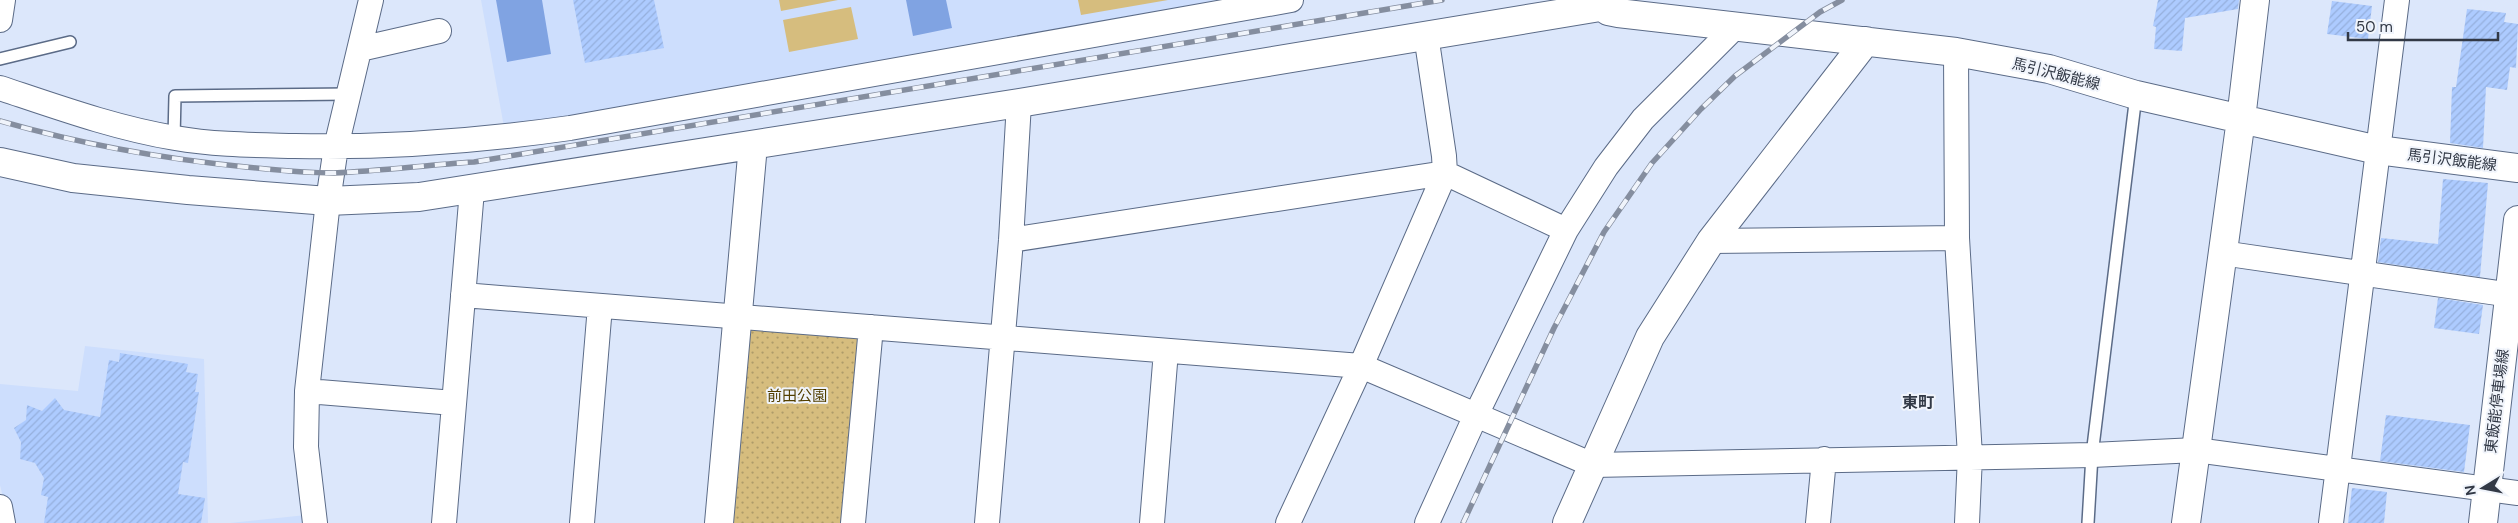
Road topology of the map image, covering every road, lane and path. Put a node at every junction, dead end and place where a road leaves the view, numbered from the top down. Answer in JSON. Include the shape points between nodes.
{"nodes":[{"id":1,"x":3,"y":0,"type":"edge"},
{"id":2,"x":371,"y":0,"type":"edge"},
{"id":3,"x":1291,"y":0,"type":"edge"},
{"id":4,"x":2255,"y":0,"type":"edge"},
{"id":5,"x":2397,"y":0,"type":"edge"},
{"id":6,"x":1597,"y":3,"type":"edge"},
{"id":7,"x":0,"y":20,"type":"edge"},
{"id":8,"x":1736,"y":26,"type":"junction"},
{"id":9,"x":439,"y":31,"type":"dead end"},
{"id":10,"x":1426,"y":35,"type":"junction"},
{"id":11,"x":1866,"y":41,"type":"junction"},
{"id":12,"x":70,"y":42,"type":"dead end"},
{"id":13,"x":360,"y":49,"type":"junction"},
{"id":14,"x":1956,"y":52,"type":"junction"},
{"id":15,"x":0,"y":59,"type":"edge"},
{"id":16,"x":0,"y":88,"type":"edge"},
{"id":17,"x":350,"y":94,"type":"junction"},
{"id":18,"x":2136,"y":95,"type":"junction"},
{"id":19,"x":1019,"y":104,"type":"junction"},
{"id":20,"x":2241,"y":119,"type":"junction"},
{"id":21,"x":174,"y":138,"type":"junction"},
{"id":22,"x":753,"y":145,"type":"junction"},
{"id":23,"x":336,"y":147,"type":"junction"},
{"id":24,"x":2378,"y":150,"type":"junction"},
{"id":25,"x":0,"y":162,"type":"edge"},
{"id":26,"x":2518,"y":168,"type":"edge"},
{"id":27,"x":1445,"y":173,"type":"junction"},
{"id":28,"x":472,"y":190,"type":"junction"},
{"id":29,"x":328,"y":201,"type":"junction"},
{"id":30,"x":2518,"y":220,"type":"edge"},
{"id":31,"x":1566,"y":230,"type":"junction"},
{"id":32,"x":1957,"y":238,"type":"junction"},
{"id":33,"x":1011,"y":240,"type":"junction"},
{"id":34,"x":1711,"y":241,"type":"junction"},
{"id":35,"x":2222,"y":253,"type":"junction"},
{"id":36,"x":2363,"y":272,"type":"junction"},
{"id":37,"x":463,"y":295,"type":"junction"},
{"id":38,"x":2514,"y":295,"type":"edge"},
{"id":39,"x":600,"y":306,"type":"junction"},
{"id":40,"x":737,"y":316,"type":"junction"},
{"id":41,"x":872,"y":327,"type":"junction"},
{"id":42,"x":1002,"y":338,"type":"junction"},
{"id":43,"x":1166,"y":350,"type":"junction"},
{"id":44,"x":1362,"y":366,"type":"junction"},
{"id":45,"x":307,"y":391,"type":"junction"},
{"id":46,"x":454,"y":403,"type":"junction"},
{"id":47,"x":1476,"y":415,"type":"junction"},
{"id":48,"x":2196,"y":450,"type":"junction"},
{"id":49,"x":2092,"y":455,"type":"junction"},
{"id":50,"x":1970,"y":456,"type":"junction"},
{"id":51,"x":1824,"y":459,"type":"junction"},
{"id":52,"x":1594,"y":465,"type":"junction"},
{"id":53,"x":2339,"y":470,"type":"junction"},
{"id":54,"x":2486,"y":489,"type":"junction"},
{"id":55,"x":2518,"y":494,"type":"edge"},
{"id":56,"x":315,"y":523,"type":"edge"},
{"id":57,"x":444,"y":523,"type":"edge"},
{"id":58,"x":582,"y":523,"type":"edge"},
{"id":59,"x":719,"y":523,"type":"edge"},
{"id":60,"x":853,"y":523,"type":"edge"},
{"id":61,"x":987,"y":523,"type":"edge"},
{"id":62,"x":1152,"y":523,"type":"edge"},
{"id":63,"x":1288,"y":523,"type":"edge"},
{"id":64,"x":1428,"y":523,"type":"edge"},
{"id":65,"x":1567,"y":523,"type":"edge"},
{"id":66,"x":1818,"y":523,"type":"edge"},
{"id":67,"x":1967,"y":523,"type":"edge"},
{"id":68,"x":2088,"y":523,"type":"edge"},
{"id":69,"x":2186,"y":523,"type":"edge"},
{"id":70,"x":2331,"y":523,"type":"edge"},
{"id":71,"x":2483,"y":523,"type":"edge"}],
"edges":[{"from":1,"to":7,"type":"street"},
{"from":2,"to":13,"type":"street"},
{"from":3,"to":23,"type":"street","via":[[570,128],[497,139]]},
{"from":4,"to":20,"type":"street"},
{"from":5,"to":24,"type":"street"},
{"from":6,"to":8,"type":"street","name":"馬引沢飯能線","via":[[1618,13]]},
{"from":6,"to":10,"type":"street"},
{"from":8,"to":11,"type":"street","name":"馬引沢飯能線"},
{"from":8,"to":31,"type":"street","via":[[1643,119],[1606,167]]},
{"from":9,"to":13,"type":"street"},
{"from":10,"to":19,"type":"street"},
{"from":10,"to":27,"type":"street"},
{"from":11,"to":14,"type":"street","name":"馬引沢飯能線"},
{"from":11,"to":34,"type":"street"},
{"from":12,"to":15,"type":"lane"},
{"from":13,"to":17,"type":"street"},
{"from":14,"to":18,"type":"street","name":"馬引沢飯能線","via":[[2049,69]]},
{"from":14,"to":32,"type":"street"},
{"from":16,"to":21,"type":"street","via":[[66,110]]},
{"from":17,"to":21,"type":"lane","via":[[175,96]]},
{"from":17,"to":23,"type":"street"},
{"from":18,"to":20,"type":"street","name":"馬引沢飯能線"},
{"from":18,"to":49,"type":"lane"},
{"from":19,"to":22,"type":"street"},
{"from":19,"to":33,"type":"street"},
{"from":20,"to":24,"type":"street","name":"馬引沢飯能線"},
{"from":20,"to":35,"type":"street"},
{"from":21,"to":23,"type":"street","via":[[235,145]]},
{"from":22,"to":28,"type":"street"},
{"from":22,"to":40,"type":"street"},
{"from":23,"to":29,"type":"street"},
{"from":24,"to":26,"type":"street","name":"馬引沢飯能線"},
{"from":24,"to":36,"type":"street"},
{"from":25,"to":29,"type":"street","via":[[73,178]]},
{"from":27,"to":31,"type":"street"},
{"from":27,"to":33,"type":"street"},
{"from":27,"to":44,"type":"street"},
{"from":28,"to":29,"type":"street","via":[[419,197]]},
{"from":28,"to":37,"type":"street"},
{"from":29,"to":45,"type":"street"},
{"from":30,"to":38,"type":"street","name":"東飯能停車場線"},
{"from":31,"to":47,"type":"street"},
{"from":32,"to":34,"type":"street"},
{"from":32,"to":50,"type":"street"},
{"from":33,"to":42,"type":"street"},
{"from":34,"to":52,"type":"street","via":[[1650,337]]},
{"from":35,"to":36,"type":"street"},
{"from":35,"to":48,"type":"street"},
{"from":36,"to":38,"type":"street"},
{"from":36,"to":53,"type":"street"},
{"from":37,"to":39,"type":"street"},
{"from":37,"to":46,"type":"street"},
{"from":38,"to":54,"type":"street","name":"東飯能停車場線"},
{"from":39,"to":40,"type":"street"},
{"from":39,"to":58,"type":"street"},
{"from":40,"to":41,"type":"street"},
{"from":40,"to":59,"type":"street"},
{"from":41,"to":42,"type":"street"},
{"from":41,"to":60,"type":"street"},
{"from":42,"to":43,"type":"street"},
{"from":42,"to":61,"type":"street"},
{"from":43,"to":44,"type":"street"},
{"from":43,"to":62,"type":"street"},
{"from":44,"to":47,"type":"street"},
{"from":44,"to":63,"type":"street"},
{"from":45,"to":46,"type":"street"},
{"from":45,"to":56,"type":"street","via":[[306,447]]},
{"from":46,"to":57,"type":"street"},
{"from":47,"to":52,"type":"street"},
{"from":47,"to":64,"type":"street"},
{"from":48,"to":49,"type":"street"},
{"from":48,"to":53,"type":"street"},
{"from":48,"to":69,"type":"street"},
{"from":49,"to":50,"type":"street"},
{"from":49,"to":68,"type":"lane"},
{"from":50,"to":51,"type":"street"},
{"from":50,"to":67,"type":"street"},
{"from":51,"to":52,"type":"street"},
{"from":51,"to":66,"type":"street"},
{"from":52,"to":65,"type":"street"},
{"from":53,"to":54,"type":"street"},
{"from":53,"to":70,"type":"street"},
{"from":54,"to":55,"type":"street"},
{"from":54,"to":71,"type":"street","name":"東飯能停車場線"}]}
